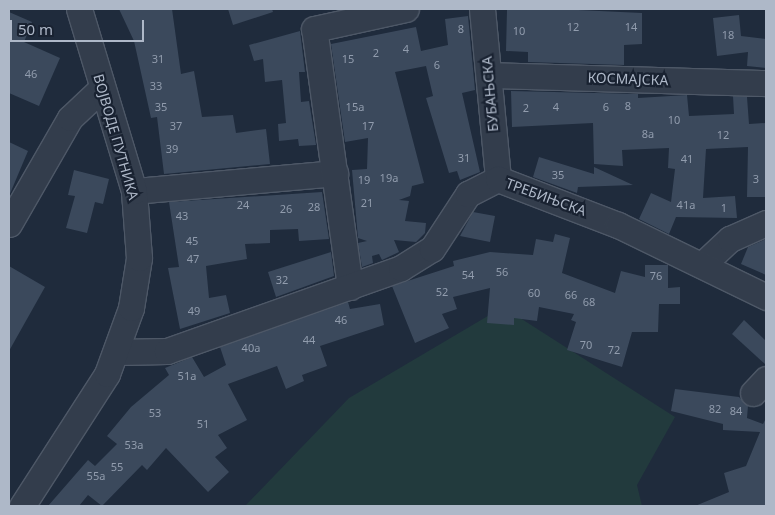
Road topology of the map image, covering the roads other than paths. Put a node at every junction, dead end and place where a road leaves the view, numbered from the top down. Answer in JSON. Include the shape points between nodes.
{"nodes":[{"id":1,"x":79,"y":9,"type":"edge"},
{"id":2,"x":406,"y":9,"type":"edge"},
{"id":3,"x":482,"y":9,"type":"edge"},
{"id":4,"x":489,"y":75,"type":"junction"},
{"id":5,"x":766,"y":82,"type":"edge"},
{"id":6,"x":102,"y":88,"type":"junction"},
{"id":7,"x":335,"y":173,"type":"junction"},
{"id":8,"x":498,"y":179,"type":"junction"},
{"id":9,"x":134,"y":191,"type":"junction"},
{"id":10,"x":766,"y":223,"type":"edge"},
{"id":11,"x":9,"y":224,"type":"edge"},
{"id":12,"x":703,"y":264,"type":"junction"},
{"id":13,"x":350,"y":287,"type":"junction"},
{"id":14,"x":766,"y":297,"type":"edge"},
{"id":15,"x":117,"y":352,"type":"junction"},
{"id":16,"x":22,"y":506,"type":"edge"}],
"edges":[{"from":1,"to":6,"type":"street","name":"ВОЈВОДЕ ПУТНИКА"},
{"from":2,"to":7,"type":"street","via":[[314,29]]},
{"from":3,"to":4,"type":"street","name":"БУБАЊСКА"},
{"from":4,"to":5,"type":"street","name":"КОСМАЈСКА"},
{"from":4,"to":8,"type":"street","name":"БУБАЊСКА"},
{"from":6,"to":9,"type":"street","name":"ВОЈВОДЕ ПУТНИКА"},
{"from":6,"to":11,"type":"street","via":[[70,118]]},
{"from":7,"to":9,"type":"street"},
{"from":7,"to":13,"type":"street"},
{"from":8,"to":12,"type":"street","name":"ТРЕБИЊСКА","via":[[572,205]]},
{"from":8,"to":13,"type":"street","name":"ТРЕБИЊСКА","via":[[468,194],[441,238],[420,258]]},
{"from":9,"to":15,"type":"street","name":"ВОЈВОДЕ ПУТНИКА","via":[[139,258]]},
{"from":10,"to":12,"type":"street","via":[[730,239]]},
{"from":12,"to":14,"type":"street","name":"ТРЕБИЊСКА"},
{"from":13,"to":15,"type":"street","name":"ТРЕБИЊСКА","via":[[167,351]]},
{"from":15,"to":16,"type":"street","name":"ВОЈВОДЕ ПУТНИКА","via":[[82,419]]}]}
